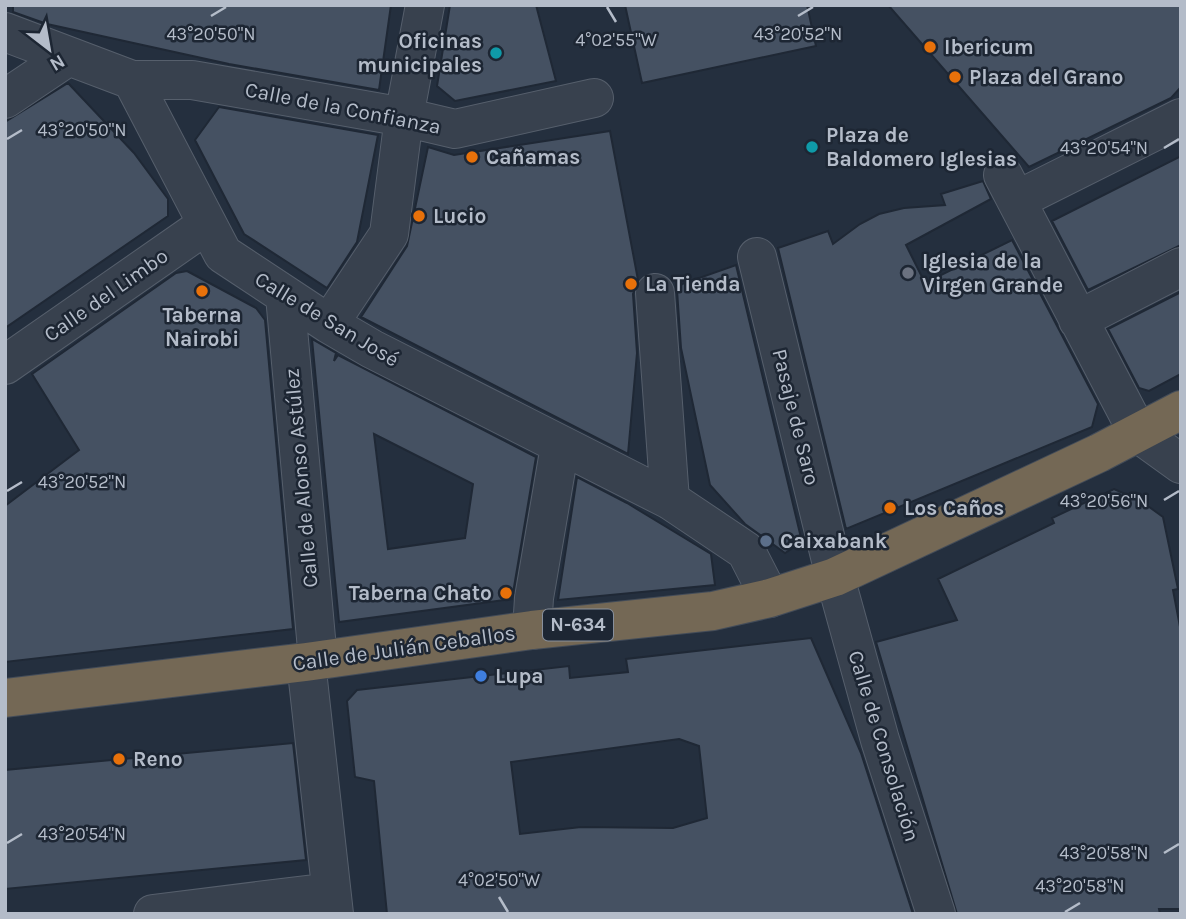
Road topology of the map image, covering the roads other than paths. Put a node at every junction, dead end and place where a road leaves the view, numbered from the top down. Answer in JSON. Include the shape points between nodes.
{"nodes":[{"id":1,"x":425,"y":5,"type":"edge"},
{"id":2,"x":5,"y":32,"type":"edge"},
{"id":3,"x":66,"y":58,"type":"junction"},
{"id":4,"x":132,"y":80,"type":"junction"},
{"id":5,"x":594,"y":98,"type":"dead end"},
{"id":6,"x":5,"y":99,"type":"edge"},
{"id":7,"x":404,"y":117,"type":"junction"},
{"id":8,"x":1181,"y":118,"type":"edge"},
{"id":9,"x":206,"y":225,"type":"junction"},
{"id":10,"x":757,"y":257,"type":"dead end"},
{"id":11,"x":1181,"y":267,"type":"edge"},
{"id":12,"x":655,"y":293,"type":"dead end"},
{"id":13,"x":285,"y":296,"type":"junction"},
{"id":14,"x":1078,"y":320,"type":"junction"},
{"id":15,"x":329,"y":324,"type":"junction"},
{"id":16,"x":5,"y":365,"type":"edge"},
{"id":17,"x":1181,"y":410,"type":"edge"},
{"id":18,"x":1138,"y":433,"type":"junction"},
{"id":19,"x":561,"y":446,"type":"junction"},
{"id":20,"x":1181,"y":464,"type":"edge"},
{"id":21,"x":670,"y":500,"type":"junction"},
{"id":22,"x":835,"y":577,"type":"junction"},
{"id":23,"x":770,"y":598,"type":"junction"},
{"id":24,"x":532,"y":630,"type":"junction"},
{"id":25,"x":312,"y":661,"type":"junction"},
{"id":26,"x":5,"y":698,"type":"edge"},
{"id":27,"x":332,"y":903,"type":"edge"},
{"id":28,"x":153,"y":914,"type":"edge"},
{"id":29,"x":936,"y":914,"type":"edge"}],
"edges":[{"from":1,"to":7,"type":"street"},
{"from":2,"to":3,"type":"street"},
{"from":3,"to":4,"type":"street"},
{"from":3,"to":6,"type":"street"},
{"from":4,"to":7,"type":"street","name":"Calle de la Confianza","via":[[192,80]]},
{"from":4,"to":9,"type":"street","name":"Calle de San José"},
{"from":5,"to":7,"type":"street","name":"Calle de la Confianza","via":[[455,129]]},
{"from":7,"to":15,"type":"street","via":[[389,234]]},
{"from":8,"to":14,"type":"street","via":[[1010,188]]},
{"from":9,"to":13,"type":"street","name":"Calle de San José","via":[[223,254]]},
{"from":9,"to":16,"type":"street","name":"Calle del Limbo"},
{"from":10,"to":22,"type":"street","name":"Pasaje de Saro"},
{"from":11,"to":14,"type":"street"},
{"from":12,"to":21,"type":"street"},
{"from":13,"to":15,"type":"street","name":"Calle de San José"},
{"from":13,"to":25,"type":"street","name":"Calle de Alonso Astúlez"},
{"from":14,"to":18,"type":"street"},
{"from":15,"to":19,"type":"street","name":"Calle de San José"},
{"from":17,"to":18,"type":"highway","name":"Calle de Julián Ceballos","number":"N-634"},
{"from":18,"to":20,"type":"street"},
{"from":18,"to":22,"type":"highway","name":"Calle de Julián Ceballos","number":"N-634"},
{"from":19,"to":21,"type":"street","name":"Calle de San José"},
{"from":19,"to":24,"type":"street"},
{"from":21,"to":23,"type":"street","via":[[746,551]]},
{"from":22,"to":23,"type":"highway","name":"Calle de Julián Ceballos","number":"N-634"},
{"from":22,"to":29,"type":"street","name":"Calle de Consolación","via":[[880,740]]},
{"from":23,"to":24,"type":"highway","name":"Calle de Julián Ceballos","number":"N-634","via":[[713,611]]},
{"from":24,"to":25,"type":"highway","name":"Calle de Julián Ceballos","number":"N-634"},
{"from":25,"to":26,"type":"highway","name":"Calle de Julián Ceballos","number":"N-634"},
{"from":25,"to":27,"type":"street","name":"Calle de Alonso Astúlez"},
{"from":27,"to":28,"type":"street"}]}
